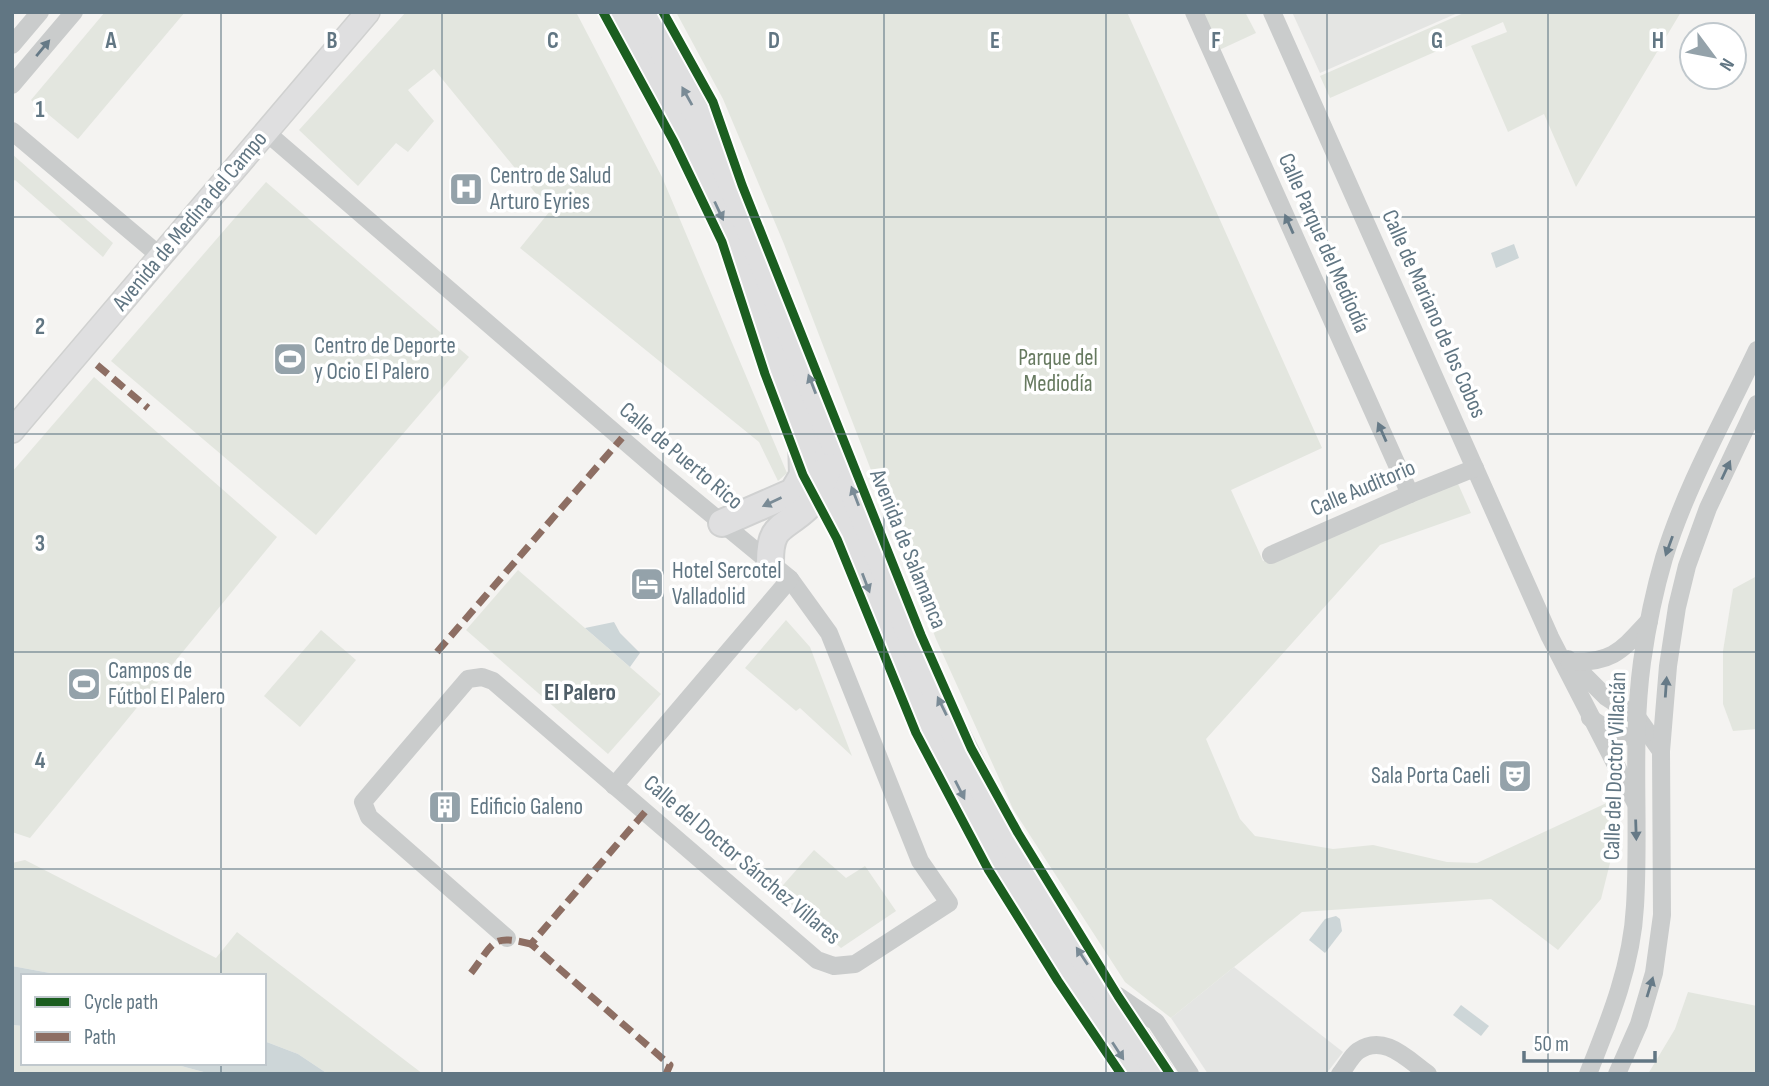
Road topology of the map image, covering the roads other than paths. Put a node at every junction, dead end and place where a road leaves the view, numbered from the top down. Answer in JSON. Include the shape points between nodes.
{"nodes":[{"id":1,"x":40,"y":12,"type":"edge"},
{"id":2,"x":74,"y":12,"type":"edge"},
{"id":3,"x":368,"y":12,"type":"edge"},
{"id":4,"x":616,"y":12,"type":"edge"},
{"id":5,"x":641,"y":12,"type":"edge"},
{"id":6,"x":1194,"y":12,"type":"edge"},
{"id":7,"x":1272,"y":12,"type":"edge"},
{"id":8,"x":12,"y":45,"type":"edge"},
{"id":9,"x":12,"y":85,"type":"edge"},
{"id":10,"x":12,"y":131,"type":"edge"},
{"id":11,"x":266,"y":132,"type":"junction"},
{"id":12,"x":160,"y":256,"type":"junction"},
{"id":13,"x":1757,"y":350,"type":"edge"},
{"id":14,"x":1757,"y":404,"type":"edge"},
{"id":15,"x":802,"y":425,"type":"junction"},
{"id":16,"x":12,"y":431,"type":"edge"},
{"id":17,"x":836,"y":448,"type":"junction"},
{"id":18,"x":1475,"y":468,"type":"junction"},
{"id":19,"x":824,"y":479,"type":"junction"},
{"id":20,"x":1409,"y":494,"type":"junction"},
{"id":21,"x":806,"y":509,"type":"junction"},
{"id":22,"x":840,"y":520,"type":"junction"},
{"id":23,"x":722,"y":523,"type":"junction"},
{"id":24,"x":1271,"y":555,"type":"dead end"},
{"id":25,"x":769,"y":562,"type":"junction"},
{"id":26,"x":790,"y":579,"type":"junction"},
{"id":27,"x":1649,"y":621,"type":"junction"},
{"id":28,"x":1550,"y":637,"type":"junction"},
{"id":29,"x":1609,"y":659,"type":"junction"},
{"id":30,"x":1570,"y":662,"type":"junction"},
{"id":31,"x":1590,"y":682,"type":"junction"},
{"id":32,"x":1581,"y":700,"type":"junction"},
{"id":33,"x":1664,"y":714,"type":"junction"},
{"id":34,"x":1590,"y":718,"type":"junction"},
{"id":35,"x":1640,"y":729,"type":"junction"},
{"id":36,"x":1661,"y":751,"type":"junction"},
{"id":37,"x":614,"y":786,"type":"junction"},
{"id":38,"x":1635,"y":802,"type":"junction"},
{"id":39,"x":949,"y":904,"type":"joint"},
{"id":40,"x":507,"y":938,"type":"dead end"},
{"id":41,"x":1106,"y":992,"type":"junction"},
{"id":42,"x":1133,"y":1074,"type":"edge"},
{"id":43,"x":1160,"y":1074,"type":"edge"},
{"id":44,"x":1190,"y":1074,"type":"edge"},
{"id":45,"x":1340,"y":1074,"type":"edge"},
{"id":46,"x":1427,"y":1074,"type":"edge"},
{"id":47,"x":1588,"y":1074,"type":"edge"},
{"id":48,"x":1617,"y":1074,"type":"edge"}],
"edges":[{"from":1,"to":8,"type":"street"},
{"from":9,"to":2,"type":"street","one_way":true},
{"from":3,"to":11,"type":"main road","name":"Avenida de Medina del Campo"},
{"from":4,"to":15,"type":"highway","one_way":true,"via":[[690,149],[743,263]]},
{"from":17,"to":5,"type":"highway","name":"Avenida de Salamanca","one_way":true,"via":[[720,156]]},
{"from":20,"to":6,"type":"street","name":"Calle Parque del Mediodía","one_way":true},
{"from":7,"to":18,"type":"street","name":"Calle de Mariano de los Cobos"},
{"from":10,"to":12,"type":"street"},
{"from":11,"to":12,"type":"main road","name":"Avenida de Medina del Campo"},
{"from":11,"to":23,"type":"street","name":"Calle de Puerto Rico"},
{"from":12,"to":16,"type":"main road","name":"Avenida de Medina del Campo"},
{"from":13,"to":27,"type":"street","name":"Calle del Doctor Villacián","one_way":true,"via":[[1684,503]]},
{"from":33,"to":14,"type":"street","name":"Calle del Doctor Villacián","one_way":true,"via":[[1677,607],[1687,566],[1708,508]]},
{"from":15,"to":19,"type":"highway"},
{"from":15,"to":23,"type":"highway","one_way":true,"via":[[803,475],[793,492]]},
{"from":17,"to":19,"type":"highway"},
{"from":41,"to":17,"type":"highway","name":"Avenida de Salamanca","one_way":true,"via":[[1005,833],[951,725]]},
{"from":18,"to":20,"type":"street","name":"Calle Auditorio"},
{"from":18,"to":28,"type":"street","name":"Calle de Mariano de los Cobos"},
{"from":19,"to":21,"type":"highway"},
{"from":19,"to":22,"type":"highway"},
{"from":20,"to":24,"type":"street","name":"Calle Auditorio"},
{"from":21,"to":22,"type":"highway"},
{"from":21,"to":25,"type":"highway","via":[[780,526],[770,546]]},
{"from":22,"to":42,"type":"highway","one_way":true,"via":[[914,700],[993,855]]},
{"from":23,"to":25,"type":"street","name":"Calle de Puerto Rico"},
{"from":25,"to":26,"type":"street","name":"Calle de Puerto Rico"},
{"from":26,"to":37,"type":"street","name":"Calle del Doctor Sánchez Villares"},
{"from":26,"to":39,"type":"street","name":"Calle de Puerto Rico","via":[[829,633],[920,861]]},
{"from":27,"to":29,"type":"street"},
{"from":27,"to":35,"type":"street","name":"Calle del Doctor Villacián"},
{"from":28,"to":30,"type":"street","name":"Calle de Mariano de los Cobos"},
{"from":28,"to":32,"type":"street","name":"Calle de Mariano de los Cobos"},
{"from":29,"to":30,"type":"street"},
{"from":29,"to":31,"type":"street"},
{"from":30,"to":31,"type":"street","name":"Calle de Mariano de los Cobos"},
{"from":31,"to":32,"type":"street"},
{"from":31,"to":35,"type":"street","name":"Calle de Mariano de los Cobos"},
{"from":32,"to":34,"type":"street","name":"Calle de Mariano de los Cobos"},
{"from":33,"to":35,"type":"street"},
{"from":33,"to":36,"type":"street","name":"Calle del Doctor Villacián"},
{"from":34,"to":35,"type":"street","via":[[1614,732]]},
{"from":34,"to":38,"type":"street","name":"Calle de Mariano de los Cobos"},
{"from":35,"to":36,"type":"street","name":"Calle de Mariano de los Cobos"},
{"from":35,"to":38,"type":"street","name":"Calle del Doctor Villacián"},
{"from":48,"to":36,"type":"street","name":"Calle del Doctor Villacián","one_way":true,"via":[[1654,973],[1661,915]]},
{"from":37,"to":39,"type":"street","name":"Calle del Doctor Sánchez Villares","via":[[826,964],[844,966],[863,960]]},
{"from":37,"to":40,"type":"street","name":"Calle del Doctor Sánchez Villares","via":[[493,681],[482,677],[468,679],[363,802],[369,817]]},
{"from":38,"to":47,"type":"street","name":"Calle del Doctor Villacián","one_way":true,"via":[[1635,907],[1627,960],[1615,1007]]},
{"from":41,"to":43,"type":"highway","name":"Avenida de Salamanca"},
{"from":41,"to":44,"type":"street","name":"Avenida de Salamanca","via":[[1156,1022]]},
{"from":45,"to":46,"type":"street","via":[[1358,1052],[1373,1045],[1389,1045]]}]}
